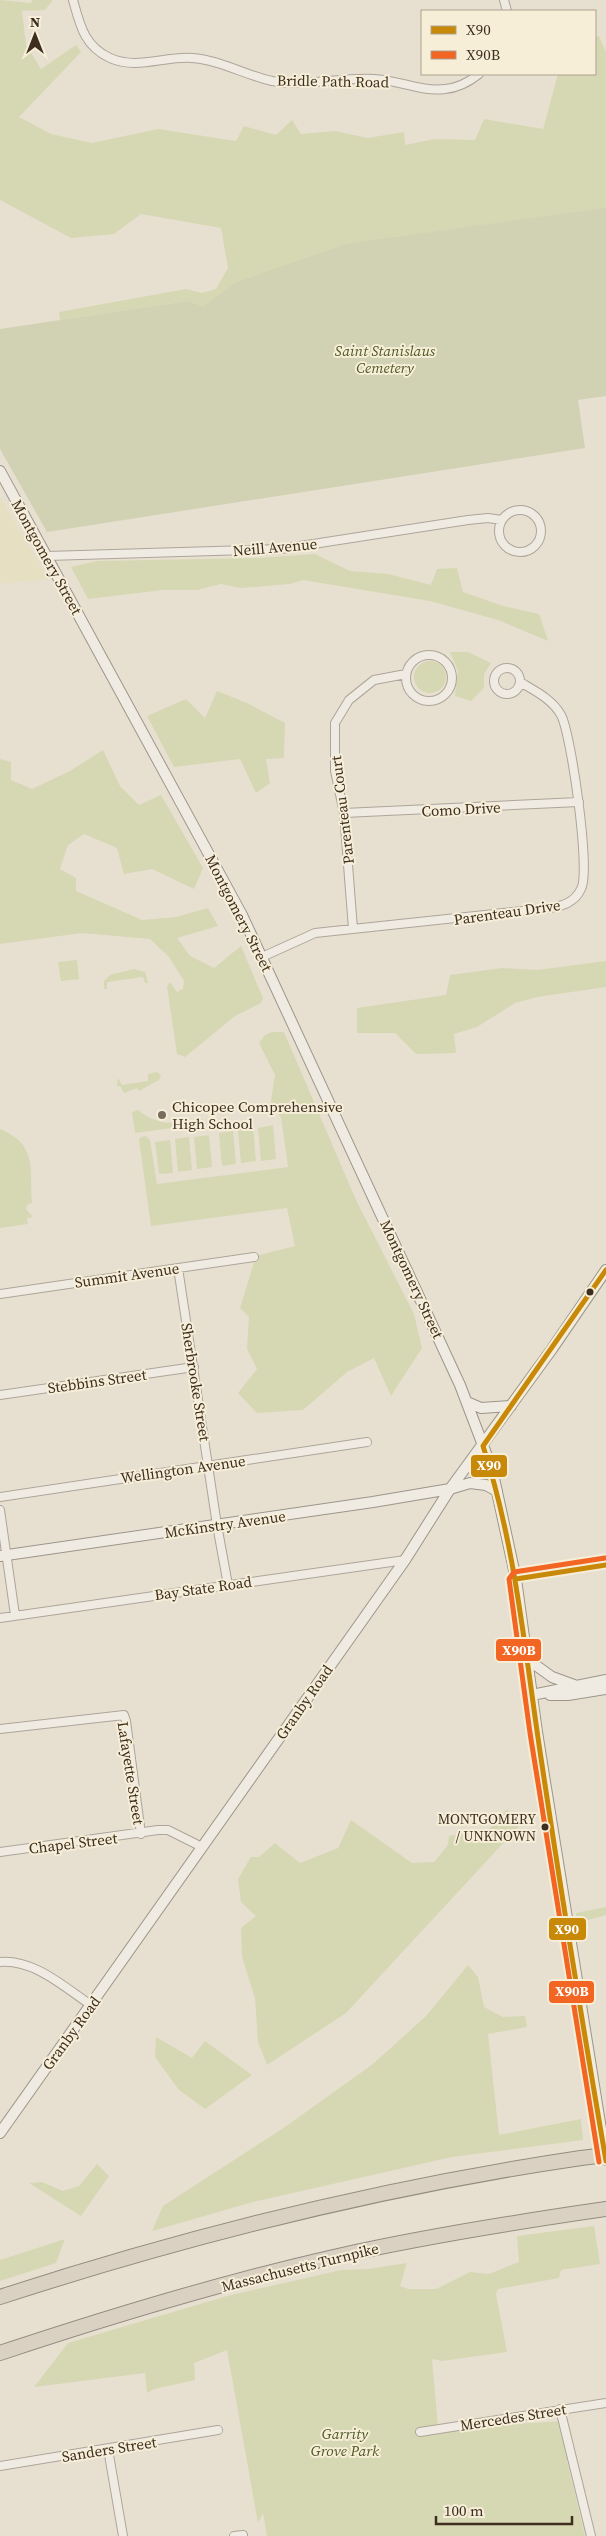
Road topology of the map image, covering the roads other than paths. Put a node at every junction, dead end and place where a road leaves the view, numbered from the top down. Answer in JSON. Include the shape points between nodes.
{"nodes":[{"id":1,"x":74,"y":0,"type":"edge"},
{"id":2,"x":477,"y":75,"type":"edge"},
{"id":3,"x":0,"y":472,"type":"edge"},
{"id":4,"x":502,"y":520,"type":"junction"},
{"id":5,"x":47,"y":556,"type":"junction"},
{"id":6,"x":406,"y":674,"type":"junction"},
{"id":7,"x":520,"y":682,"type":"dead end"},
{"id":8,"x":578,"y":802,"type":"junction"},
{"id":9,"x":344,"y":813,"type":"junction"},
{"id":10,"x":353,"y":930,"type":"junction"},
{"id":11,"x":262,"y":957,"type":"junction"},
{"id":12,"x":254,"y":1257,"type":"dead end"},
{"id":13,"x":178,"y":1268,"type":"junction"},
{"id":14,"x":606,"y":1270,"type":"edge"},
{"id":15,"x":0,"y":1294,"type":"edge"},
{"id":16,"x":194,"y":1367,"type":"junction"},
{"id":17,"x":0,"y":1395,"type":"edge"},
{"id":18,"x":467,"y":1402,"type":"junction"},
{"id":19,"x":511,"y":1406,"type":"junction"},
{"id":20,"x":367,"y":1442,"type":"dead end"},
{"id":21,"x":483,"y":1446,"type":"junction"},
{"id":22,"x":208,"y":1465,"type":"junction"},
{"id":23,"x":450,"y":1489,"type":"junction"},
{"id":24,"x":497,"y":1491,"type":"junction"},
{"id":25,"x":0,"y":1497,"type":"edge"},
{"id":26,"x":0,"y":1510,"type":"edge"},
{"id":27,"x":217,"y":1525,"type":"junction"},
{"id":28,"x":3,"y":1556,"type":"edge"},
{"id":29,"x":405,"y":1560,"type":"junction"},
{"id":30,"x":228,"y":1585,"type":"junction"},
{"id":31,"x":15,"y":1616,"type":"junction"},
{"id":32,"x":0,"y":1618,"type":"edge"},
{"id":33,"x":527,"y":1659,"type":"junction"},
{"id":34,"x":606,"y":1680,"type":"edge"},
{"id":35,"x":575,"y":1685,"type":"junction"},
{"id":36,"x":606,"y":1689,"type":"edge"},
{"id":37,"x":532,"y":1695,"type":"junction"},
{"id":38,"x":0,"y":1729,"type":"edge"},
{"id":39,"x":141,"y":1834,"type":"junction"},
{"id":40,"x":202,"y":1847,"type":"junction"},
{"id":41,"x":0,"y":1852,"type":"edge"},
{"id":42,"x":0,"y":1962,"type":"edge"},
{"id":43,"x":91,"y":2005,"type":"junction"},
{"id":44,"x":0,"y":2132,"type":"edge"},
{"id":45,"x":606,"y":2155,"type":"edge"},
{"id":46,"x":606,"y":2161,"type":"edge"},
{"id":47,"x":606,"y":2209,"type":"edge"},
{"id":48,"x":0,"y":2297,"type":"edge"},
{"id":49,"x":0,"y":2353,"type":"edge"},
{"id":50,"x":606,"y":2403,"type":"edge"},
{"id":51,"x":560,"y":2409,"type":"junction"},
{"id":52,"x":218,"y":2430,"type":"dead end"},
{"id":53,"x":420,"y":2432,"type":"dead end"},
{"id":54,"x":108,"y":2449,"type":"junction"},
{"id":55,"x":0,"y":2466,"type":"edge"},
{"id":56,"x":244,"y":2535,"type":"dead end"},
{"id":57,"x":124,"y":2536,"type":"edge"},
{"id":58,"x":234,"y":2536,"type":"edge"},
{"id":59,"x":591,"y":2536,"type":"edge"}],
"edges":[{"from":1,"to":2,"type":"street","name":"Bridle Path Road","via":[[78,24],[90,43],[105,55],[124,62],[190,58],[285,83],[374,79],[439,90],[456,87]]},
{"from":3,"to":5,"type":"main road","name":"Montgomery Street"},
{"from":4,"to":4,"type":"street","name":"Neill Avenue","via":[[499,534],[506,547],[520,552],[537,544],[542,531],[533,514],[513,511]]},
{"from":4,"to":5,"type":"street","name":"Neill Avenue","via":[[468,520],[281,549]]},
{"from":5,"to":11,"type":"main road","name":"Montgomery Street","via":[[192,821]]},
{"from":6,"to":6,"type":"street","via":[[409,689],[420,699],[442,697],[451,684],[446,662],[433,655],[419,657],[408,667]]},
{"from":6,"to":9,"type":"street","name":"Parenteau Court","via":[[374,680],[349,700],[335,723],[335,770]]},
{"from":7,"to":8,"type":"street","name":"Parenteau Drive","via":[[549,700],[562,716]]},
{"from":8,"to":9,"type":"street","name":"Como Drive"},
{"from":8,"to":10,"type":"street","name":"Parenteau Drive","via":[[586,874],[581,890],[569,902],[550,908]]},
{"from":9,"to":10,"type":"street","name":"Parenteau Court"},
{"from":10,"to":11,"type":"street","name":"Parenteau Drive","via":[[310,934]]},
{"from":11,"to":18,"type":"main road","name":"Montgomery Street"},
{"from":12,"to":13,"type":"street","name":"Summit Avenue"},
{"from":13,"to":15,"type":"street","name":"Summit Avenue"},
{"from":13,"to":16,"type":"street","name":"Sherbrooke Street"},
{"from":14,"to":19,"type":"main road","name":"Granby Road"},
{"from":16,"to":17,"type":"street","name":"Stebbins Street"},
{"from":16,"to":22,"type":"street","name":"Sherbrooke Street"},
{"from":18,"to":19,"type":"main road","via":[[481,1408]]},
{"from":18,"to":21,"type":"main road","name":"Montgomery Street"},
{"from":19,"to":21,"type":"main road","name":"Granby Road"},
{"from":20,"to":22,"type":"street","name":"Wellington Avenue"},
{"from":21,"to":23,"type":"main road","name":"Granby Road"},
{"from":21,"to":24,"type":"main road","name":"Montgomery Street"},
{"from":22,"to":25,"type":"street","name":"Wellington Avenue"},
{"from":22,"to":27,"type":"street","name":"Sherbrooke Street"},
{"from":23,"to":24,"type":"main road","name":"McKinstry Avenue","via":[[478,1483]]},
{"from":23,"to":27,"type":"main road","name":"McKinstry Avenue"},
{"from":23,"to":29,"type":"main road","name":"Granby Road"},
{"from":24,"to":33,"type":"main road","name":"Montgomery Street","via":[[516,1579]]},
{"from":26,"to":28,"type":"street"},
{"from":27,"to":28,"type":"main road","name":"McKinstry Avenue"},
{"from":27,"to":30,"type":"street","name":"Sherbrooke Street"},
{"from":28,"to":31,"type":"street"},
{"from":29,"to":30,"type":"street","name":"Bay State Road"},
{"from":29,"to":40,"type":"main road","name":"Granby Road"},
{"from":30,"to":31,"type":"street","name":"Bay State Road"},
{"from":31,"to":32,"type":"street","name":"Bay State Road"},
{"from":33,"to":35,"type":"main road","via":[[552,1676]]},
{"from":33,"to":37,"type":"main road","name":"Montgomery Street"},
{"from":34,"to":35,"type":"main road"},
{"from":35,"to":37,"type":"main road"},
{"from":36,"to":37,"type":"main road","via":[[568,1695]]},
{"from":37,"to":46,"type":"main road","name":"Montgomery Street"},
{"from":38,"to":39,"type":"street","name":"Lafayette Street","via":[[124,1715]]},
{"from":39,"to":40,"type":"street","name":"Chapel Street","via":[[168,1830]]},
{"from":39,"to":41,"type":"street","name":"Chapel Street"},
{"from":40,"to":43,"type":"main road","name":"Granby Road"},
{"from":42,"to":43,"type":"street","via":[[30,1966]]},
{"from":43,"to":44,"type":"main road","name":"Granby Road"},
{"from":45,"to":48,"type":"highway","bridge":true,"via":[[442,2180],[308,2208],[129,2255]]},
{"from":47,"to":49,"type":"highway","name":"Massachusetts Turnpike","via":[[500,2225],[328,2258],[177,2298]]},
{"from":50,"to":51,"type":"street","name":"Mercedes Street"},
{"from":51,"to":53,"type":"street","name":"Mercedes Street"},
{"from":51,"to":59,"type":"street"},
{"from":52,"to":54,"type":"street","name":"Sanders Street"},
{"from":54,"to":55,"type":"street","name":"Sanders Street"},
{"from":54,"to":57,"type":"street"},
{"from":56,"to":58,"type":"street"}]}
